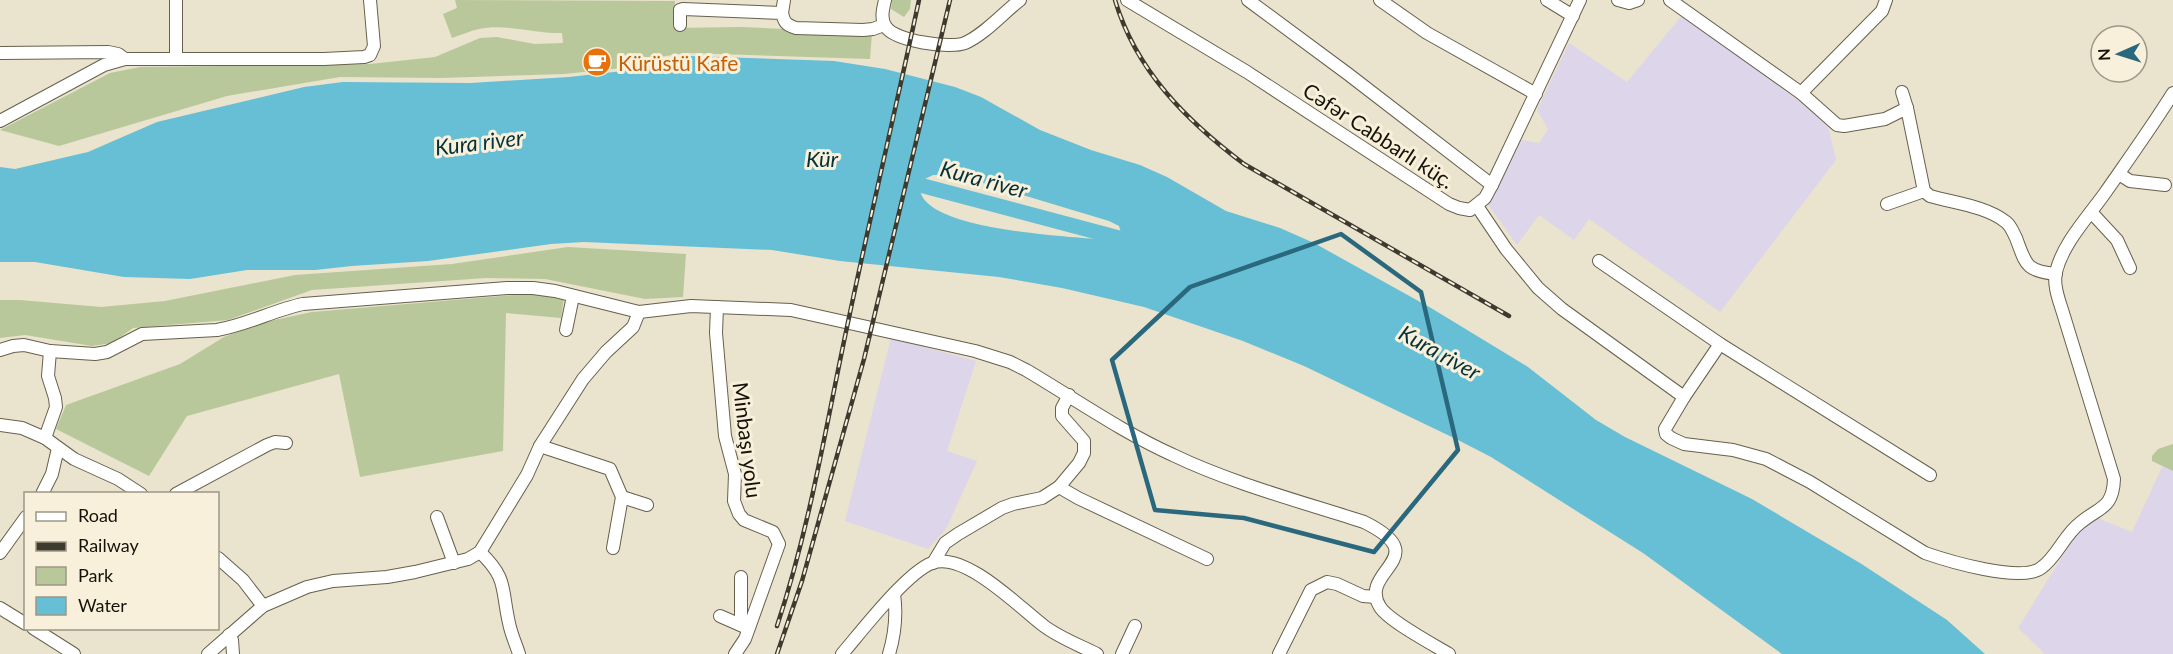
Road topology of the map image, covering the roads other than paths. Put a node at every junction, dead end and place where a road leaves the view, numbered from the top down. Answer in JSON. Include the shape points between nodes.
{"nodes":[{"id":1,"x":176,"y":0,"type":"edge"},
{"id":2,"x":370,"y":0,"type":"edge"},
{"id":3,"x":885,"y":0,"type":"edge"},
{"id":4,"x":1020,"y":0,"type":"edge"},
{"id":5,"x":1127,"y":0,"type":"edge"},
{"id":6,"x":1248,"y":0,"type":"edge"},
{"id":7,"x":1380,"y":0,"type":"edge"},
{"id":8,"x":1547,"y":0,"type":"edge"},
{"id":9,"x":1580,"y":0,"type":"edge"},
{"id":10,"x":1618,"y":0,"type":"edge"},
{"id":11,"x":1638,"y":0,"type":"edge"},
{"id":12,"x":1671,"y":0,"type":"edge"},
{"id":13,"x":1886,"y":0,"type":"edge"},
{"id":14,"x":783,"y":6,"type":"edge"},
{"id":15,"x":1573,"y":16,"type":"junction"},
{"id":16,"x":884,"y":24,"type":"junction"},
{"id":17,"x":680,"y":25,"type":"dead end"},
{"id":18,"x":0,"y":52,"type":"edge"},
{"id":19,"x":125,"y":59,"type":"junction"},
{"id":20,"x":176,"y":59,"type":"junction"},
{"id":21,"x":1902,"y":92,"type":"dead end"},
{"id":22,"x":1801,"y":93,"type":"junction"},
{"id":23,"x":2173,"y":93,"type":"edge"},
{"id":24,"x":1536,"y":94,"type":"junction"},
{"id":25,"x":1907,"y":108,"type":"junction"},
{"id":26,"x":0,"y":120,"type":"edge"},
{"id":27,"x":2119,"y":174,"type":"junction"},
{"id":28,"x":1492,"y":185,"type":"junction"},
{"id":29,"x":2165,"y":185,"type":"dead end"},
{"id":30,"x":1924,"y":191,"type":"junction"},
{"id":31,"x":1887,"y":204,"type":"dead end"},
{"id":32,"x":1476,"y":206,"type":"junction"},
{"id":33,"x":2091,"y":212,"type":"junction"},
{"id":34,"x":1599,"y":261,"type":"dead end"},
{"id":35,"x":2130,"y":268,"type":"dead end"},
{"id":36,"x":2056,"y":274,"type":"junction"},
{"id":37,"x":573,"y":296,"type":"junction"},
{"id":38,"x":717,"y":307,"type":"junction"},
{"id":39,"x":639,"y":312,"type":"junction"},
{"id":40,"x":566,"y":330,"type":"dead end"},
{"id":41,"x":1720,"y":344,"type":"junction"},
{"id":42,"x":0,"y":350,"type":"edge"},
{"id":43,"x":50,"y":351,"type":"junction"},
{"id":44,"x":1069,"y":395,"type":"junction"},
{"id":45,"x":1684,"y":397,"type":"junction"},
{"id":46,"x":0,"y":425,"type":"edge"},
{"id":47,"x":45,"y":438,"type":"junction"},
{"id":48,"x":286,"y":443,"type":"dead end"},
{"id":49,"x":540,"y":446,"type":"junction"},
{"id":50,"x":58,"y":448,"type":"junction"},
{"id":51,"x":1930,"y":475,"type":"dead end"},
{"id":52,"x":1059,"y":487,"type":"junction"},
{"id":53,"x":43,"y":492,"type":"edge"},
{"id":54,"x":138,"y":492,"type":"edge"},
{"id":55,"x":180,"y":492,"type":"edge"},
{"id":56,"x":622,"y":497,"type":"junction"},
{"id":57,"x":647,"y":505,"type":"dead end"},
{"id":58,"x":437,"y":517,"type":"dead end"},
{"id":59,"x":24,"y":520,"type":"edge"},
{"id":60,"x":613,"y":548,"type":"dead end"},
{"id":61,"x":480,"y":552,"type":"junction"},
{"id":62,"x":0,"y":553,"type":"edge"},
{"id":63,"x":219,"y":559,"type":"edge"},
{"id":64,"x":1207,"y":559,"type":"dead end"},
{"id":65,"x":454,"y":563,"type":"junction"},
{"id":66,"x":933,"y":563,"type":"junction"},
{"id":67,"x":741,"y":577,"type":"dead end"},
{"id":68,"x":894,"y":594,"type":"junction"},
{"id":69,"x":1376,"y":597,"type":"junction"},
{"id":70,"x":263,"y":606,"type":"junction"},
{"id":71,"x":0,"y":608,"type":"edge"},
{"id":72,"x":720,"y":616,"type":"dead end"},
{"id":73,"x":24,"y":623,"type":"edge"},
{"id":74,"x":1135,"y":626,"type":"dead end"},
{"id":75,"x":745,"y":627,"type":"junction"},
{"id":76,"x":36,"y":630,"type":"edge"},
{"id":77,"x":229,"y":635,"type":"junction"},
{"id":78,"x":74,"y":654,"type":"edge"},
{"id":79,"x":208,"y":654,"type":"edge"},
{"id":80,"x":233,"y":654,"type":"edge"},
{"id":81,"x":519,"y":654,"type":"edge"},
{"id":82,"x":735,"y":654,"type":"edge"},
{"id":83,"x":842,"y":654,"type":"edge"},
{"id":84,"x":889,"y":654,"type":"edge"},
{"id":85,"x":1097,"y":654,"type":"edge"},
{"id":86,"x":1122,"y":654,"type":"edge"},
{"id":87,"x":1279,"y":654,"type":"edge"},
{"id":88,"x":1449,"y":654,"type":"edge"}],
"edges":[{"from":1,"to":20,"type":"street"},
{"from":2,"to":20,"type":"street","via":[[374,46],[364,57]]},
{"from":3,"to":16,"type":"street"},
{"from":4,"to":16,"type":"street","via":[[972,39],[955,45],[895,35]]},
{"from":5,"to":32,"type":"street","name":"Cəfər Cabbarlı küç.","via":[[1247,72],[1449,204],[1470,210]]},
{"from":6,"to":28,"type":"street"},
{"from":7,"to":24,"type":"street","via":[[1427,33]]},
{"from":8,"to":15,"type":"street"},
{"from":9,"to":15,"type":"street"},
{"from":10,"to":11,"type":"street"},
{"from":12,"to":22,"type":"street"},
{"from":13,"to":22,"type":"street","via":[[1875,18]]},
{"from":14,"to":16,"type":"street","via":[[784,21],[796,28],[862,30]]},
{"from":14,"to":17,"type":"street","via":[[683,9]]},
{"from":15,"to":24,"type":"street"},
{"from":18,"to":19,"type":"street","via":[[108,52]]},
{"from":19,"to":20,"type":"street"},
{"from":19,"to":26,"type":"street","via":[[104,65]]},
{"from":21,"to":25,"type":"street"},
{"from":22,"to":25,"type":"street","via":[[1837,125],[1844,126],[1885,119]]},
{"from":23,"to":27,"type":"street"},
{"from":24,"to":28,"type":"street"},
{"from":25,"to":30,"type":"street"},
{"from":27,"to":29,"type":"street","via":[[2130,181]]},
{"from":27,"to":33,"type":"street"},
{"from":28,"to":32,"type":"street"},
{"from":30,"to":31,"type":"street"},
{"from":30,"to":36,"type":"street","via":[[2007,222],[2027,266]]},
{"from":32,"to":45,"type":"street","via":[[1538,288]]},
{"from":33,"to":35,"type":"street","via":[[2117,240]]},
{"from":33,"to":36,"type":"street","via":[[2060,260]]},
{"from":34,"to":41,"type":"street"},
{"from":36,"to":45,"type":"street","via":[[2057,291],[2114,479],[2114,490],[2099,511],[2076,526],[2038,570],[2009,573],[1944,560],[1925,553],[1766,459],[1678,442],[1665,429]]},
{"from":37,"to":39,"type":"street"},
{"from":37,"to":40,"type":"street"},
{"from":37,"to":43,"type":"street","via":[[533,288],[507,288],[303,304],[230,328],[142,334],[107,352]]},
{"from":38,"to":39,"type":"street"},
{"from":38,"to":44,"type":"street","via":[[791,310],[975,351],[1010,362]]},
{"from":38,"to":75,"type":"street","name":"Minbaşı yolu","via":[[723,413],[735,474],[734,501],[744,520],[773,531],[779,544]]},
{"from":39,"to":49,"type":"street","via":[[633,327],[583,379]]},
{"from":41,"to":45,"type":"street"},
{"from":41,"to":51,"type":"street"},
{"from":42,"to":43,"type":"street","via":[[24,345]]},
{"from":43,"to":47,"type":"street","via":[[48,376],[56,407]]},
{"from":44,"to":52,"type":"street","via":[[1062,416],[1084,441],[1084,453]]},
{"from":44,"to":69,"type":"street","via":[[1174,456],[1364,522],[1391,538],[1396,546],[1395,555],[1377,587]]},
{"from":46,"to":47,"type":"street","via":[[22,428]]},
{"from":47,"to":50,"type":"street"},
{"from":48,"to":55,"type":"street","via":[[267,445]]},
{"from":49,"to":56,"type":"street","via":[[608,467]]},
{"from":49,"to":61,"type":"street"},
{"from":50,"to":53,"type":"street"},
{"from":50,"to":54,"type":"street"},
{"from":52,"to":64,"type":"street"},
{"from":52,"to":66,"type":"street","via":[[1042,498],[1002,508],[958,534],[945,543]]},
{"from":56,"to":57,"type":"street"},
{"from":56,"to":60,"type":"street"},
{"from":58,"to":65,"type":"street"},
{"from":59,"to":62,"type":"street"},
{"from":61,"to":65,"type":"street"},
{"from":61,"to":81,"type":"street","via":[[503,582],[509,627]]},
{"from":63,"to":70,"type":"street","via":[[243,580]]},
{"from":65,"to":70,"type":"street","via":[[387,578],[333,581],[307,587]]},
{"from":66,"to":68,"type":"street"},
{"from":66,"to":85,"type":"street","via":[[955,564],[980,575],[1044,626]]},
{"from":67,"to":75,"type":"street"},
{"from":68,"to":83,"type":"street"},
{"from":68,"to":84,"type":"street","via":[[896,619]]},
{"from":69,"to":87,"type":"street","via":[[1362,596],[1327,582],[1311,590]]},
{"from":69,"to":88,"type":"street","via":[[1385,613]]},
{"from":70,"to":77,"type":"street"},
{"from":71,"to":73,"type":"street"},
{"from":72,"to":75,"type":"street"},
{"from":74,"to":86,"type":"street"},
{"from":75,"to":82,"type":"street","name":"Minbaşı yolu"},
{"from":76,"to":78,"type":"street"},
{"from":77,"to":79,"type":"street"},
{"from":77,"to":80,"type":"street"}]}
